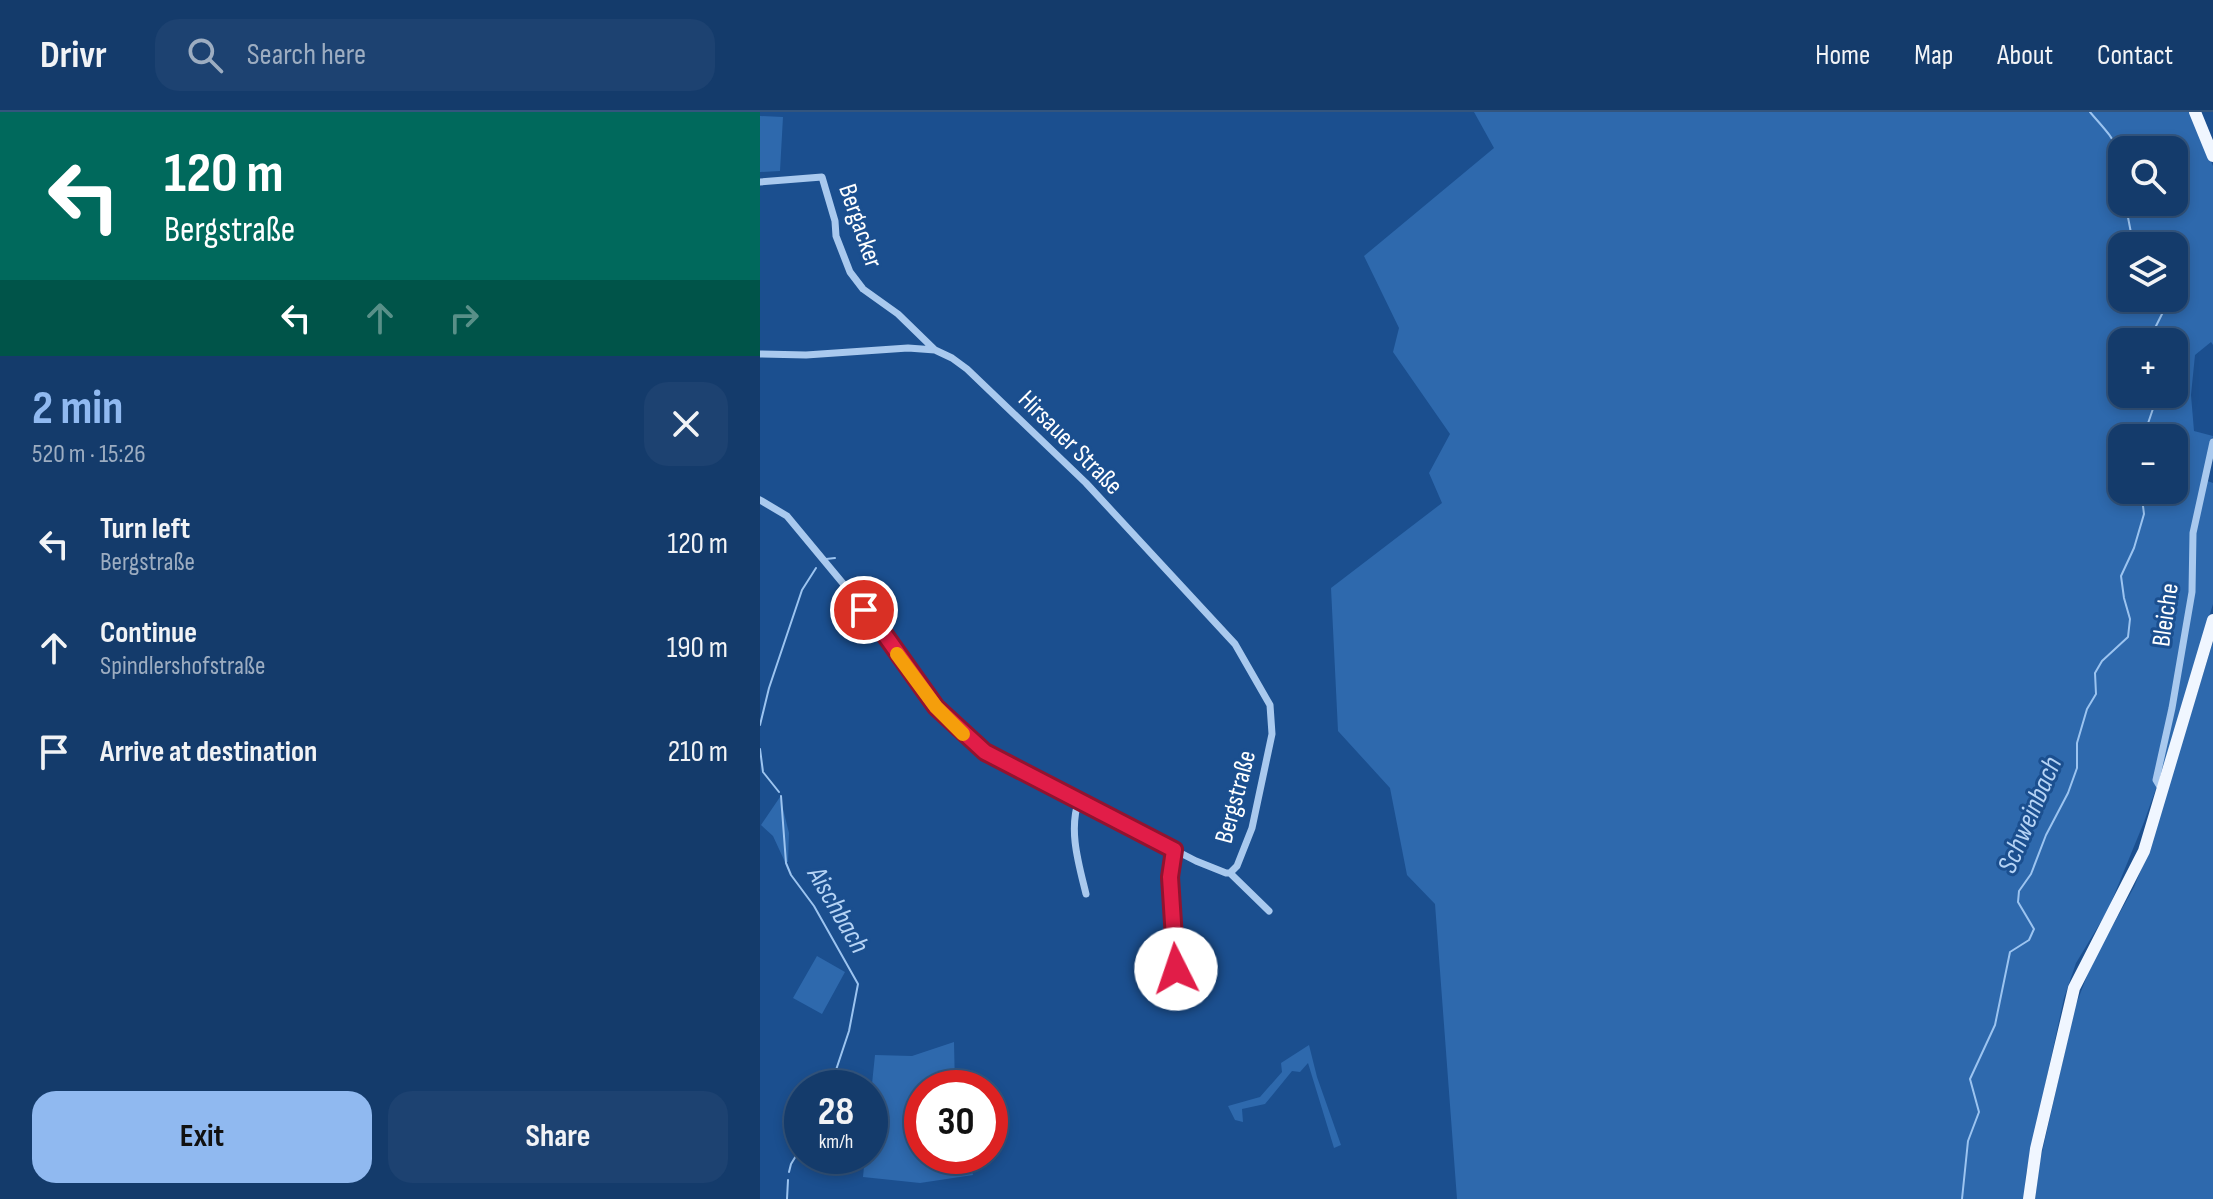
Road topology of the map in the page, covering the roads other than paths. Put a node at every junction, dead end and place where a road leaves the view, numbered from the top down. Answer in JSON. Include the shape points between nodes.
{"nodes":[{"id":1,"x":2195,"y":112,"type":"edge"},
{"id":2,"x":2213,"y":156,"type":"edge"},
{"id":3,"x":760,"y":182,"type":"edge"},
{"id":4,"x":917,"y":333,"type":"junction"},
{"id":5,"x":908,"y":348,"type":"junction"},
{"id":6,"x":935,"y":350,"type":"junction"},
{"id":7,"x":760,"y":354,"type":"edge"},
{"id":8,"x":2213,"y":442,"type":"edge"},
{"id":9,"x":760,"y":500,"type":"edge"},
{"id":10,"x":2213,"y":620,"type":"edge"},
{"id":11,"x":1272,"y":715,"type":"joint"},
{"id":12,"x":2163,"y":792,"type":"junction"},
{"id":13,"x":1079,"y":800,"type":"junction"},
{"id":14,"x":1174,"y":850,"type":"junction"},
{"id":15,"x":1230,"y":873,"type":"junction"},
{"id":16,"x":1086,"y":894,"type":"dead end"},
{"id":17,"x":1269,"y":911,"type":"dead end"},
{"id":18,"x":1174,"y":994,"type":"dead end"},
{"id":19,"x":2029,"y":1199,"type":"edge"}],
"edges":[{"from":1,"to":2,"type":"main road"},
{"from":3,"to":4,"type":"street","name":"Bergacker","via":[[822,177],[850,272]]},
{"from":4,"to":5,"type":"street"},
{"from":4,"to":6,"type":"street","name":"Bergacker"},
{"from":5,"to":6,"type":"street","name":"Hirsauer Straße"},
{"from":5,"to":7,"type":"street","name":"Hirsauer Straße"},
{"from":6,"to":11,"type":"street","name":"Hirsauer Straße","via":[[967,369],[1086,483],[1235,644]]},
{"from":8,"to":12,"type":"street","name":"Bleiche","via":[[2193,533],[2192,592],[2156,780]]},
{"from":9,"to":13,"type":"street","name":"Bergstraße","via":[[787,516],[880,628],[936,707],[985,752]]},
{"from":10,"to":12,"type":"main road"},
{"from":11,"to":15,"type":"street","name":"Bergstraße","via":[[1271,749],[1254,819]]},
{"from":12,"to":19,"type":"main road","via":[[2144,851],[2074,988]]},
{"from":13,"to":14,"type":"street","name":"Bergstraße"},
{"from":13,"to":16,"type":"street","via":[[1075,838]]},
{"from":14,"to":15,"type":"street","name":"Bergstraße"},
{"from":14,"to":18,"type":"street"},
{"from":15,"to":17,"type":"street"}]}
